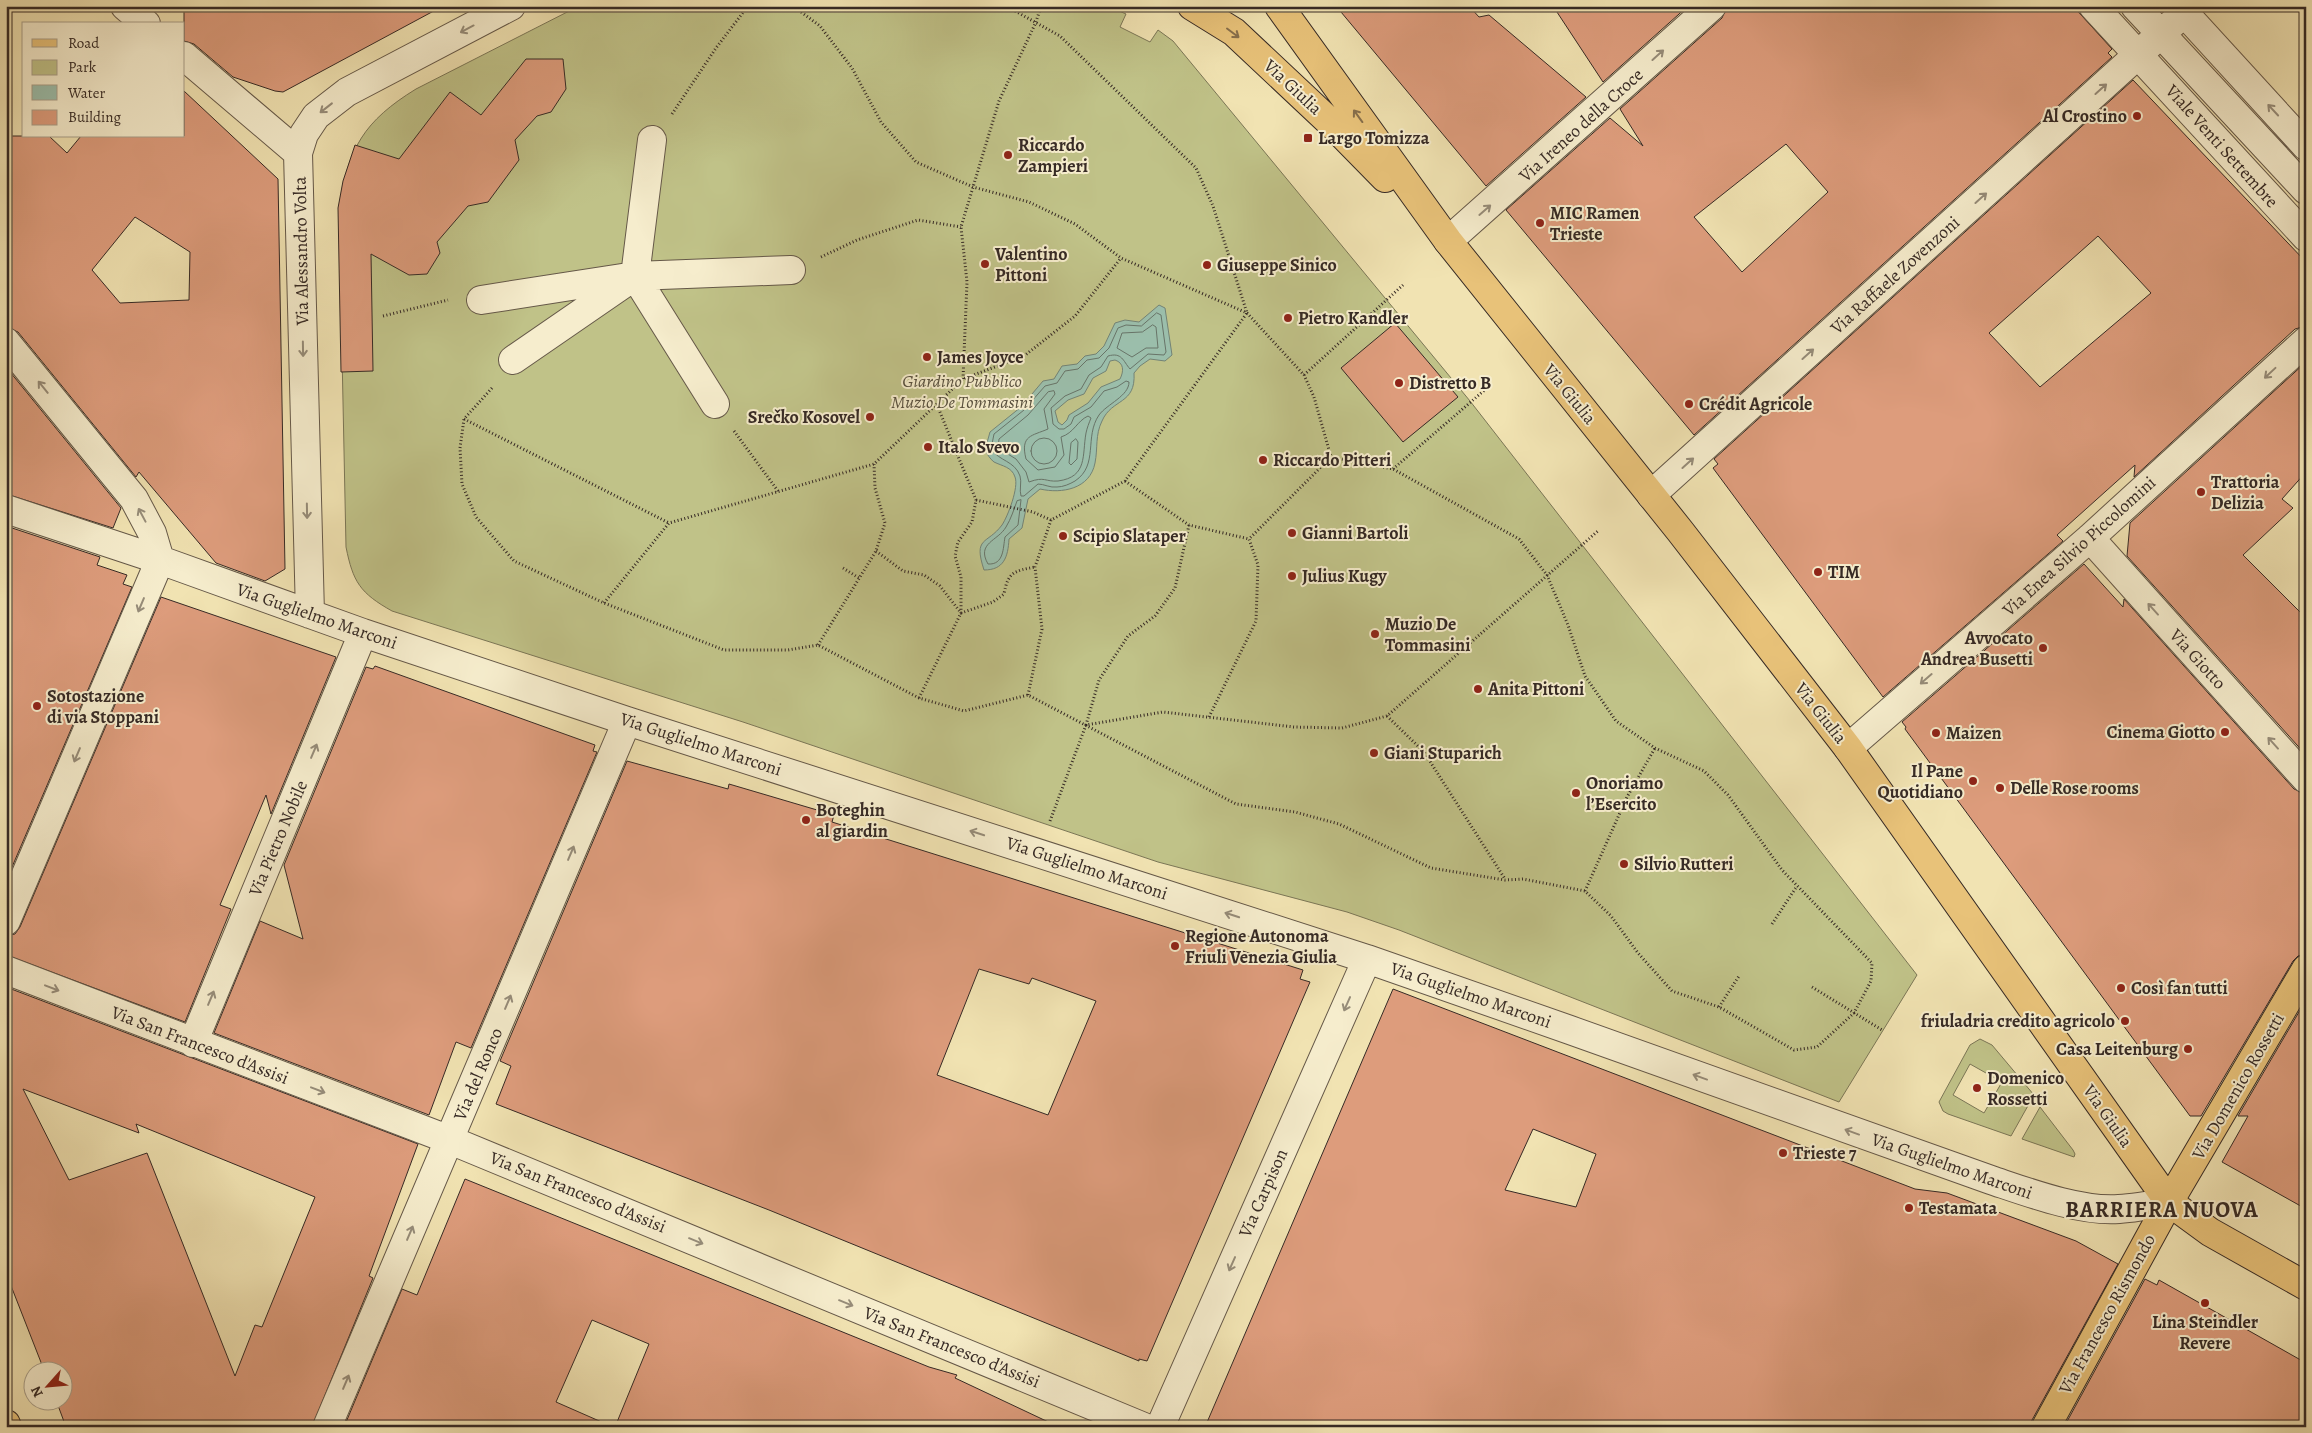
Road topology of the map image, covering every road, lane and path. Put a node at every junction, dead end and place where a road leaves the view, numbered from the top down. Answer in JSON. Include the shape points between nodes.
{"nodes":[{"id":1,"x":126,"y":6,"type":"edge"},
{"id":2,"x":511,"y":6,"type":"edge"},
{"id":3,"x":748,"y":6,"type":"edge"},
{"id":4,"x":793,"y":6,"type":"edge"},
{"id":5,"x":1006,"y":6,"type":"edge"},
{"id":6,"x":1041,"y":6,"type":"edge"},
{"id":7,"x":1192,"y":6,"type":"edge"},
{"id":8,"x":1279,"y":6,"type":"edge"},
{"id":9,"x":1712,"y":6,"type":"edge"},
{"id":10,"x":2093,"y":6,"type":"edge"},
{"id":11,"x":2135,"y":6,"type":"edge"},
{"id":12,"x":2181,"y":10,"type":"edge"},
{"id":13,"x":144,"y":22,"type":"edge"},
{"id":14,"x":1036,"y":22,"type":"junction"},
{"id":15,"x":2161,"y":34,"type":"junction"},
{"id":16,"x":2139,"y":54,"type":"junction"},
{"id":17,"x":185,"y":57,"type":"edge"},
{"id":18,"x":652,"y":140,"type":"joint"},
{"id":19,"x":2306,"y":146,"type":"edge"},
{"id":20,"x":298,"y":153,"type":"junction"},
{"id":21,"x":973,"y":187,"type":"junction"},
{"id":22,"x":2306,"y":190,"type":"edge"},
{"id":23,"x":962,"y":227,"type":"junction"},
{"id":24,"x":2306,"y":237,"type":"edge"},
{"id":25,"x":1448,"y":242,"type":"junction"},
{"id":26,"x":1120,"y":258,"type":"junction"},
{"id":27,"x":791,"y":270,"type":"joint"},
{"id":28,"x":635,"y":276,"type":"junction"},
{"id":29,"x":1403,"y":285,"type":"dead end"},
{"id":30,"x":481,"y":300,"type":"joint"},
{"id":31,"x":1248,"y":313,"type":"junction"},
{"id":32,"x":383,"y":316,"type":"dead end"},
{"id":33,"x":2306,"y":340,"type":"edge"},
{"id":34,"x":6,"y":342,"type":"edge"},
{"id":35,"x":513,"y":360,"type":"joint"},
{"id":36,"x":1304,"y":376,"type":"junction"},
{"id":37,"x":963,"y":379,"type":"junction"},
{"id":38,"x":1487,"y":388,"type":"dead end"},
{"id":39,"x":715,"y":404,"type":"joint"},
{"id":40,"x":936,"y":405,"type":"junction"},
{"id":41,"x":464,"y":419,"type":"junction"},
{"id":42,"x":1332,"y":457,"type":"junction"},
{"id":43,"x":874,"y":464,"type":"junction"},
{"id":44,"x":1393,"y":469,"type":"junction"},
{"id":45,"x":1125,"y":481,"type":"junction"},
{"id":46,"x":778,"y":490,"type":"junction"},
{"id":47,"x":1651,"y":495,"type":"junction"},
{"id":48,"x":976,"y":500,"type":"junction"},
{"id":49,"x":6,"y":509,"type":"edge"},
{"id":50,"x":1051,"y":520,"type":"junction"},
{"id":51,"x":668,"y":523,"type":"junction"},
{"id":52,"x":1189,"y":525,"type":"junction"},
{"id":53,"x":1599,"y":530,"type":"dead end"},
{"id":54,"x":2090,"y":538,"type":"junction"},
{"id":55,"x":1249,"y":539,"type":"junction"},
{"id":56,"x":876,"y":550,"type":"junction"},
{"id":57,"x":160,"y":560,"type":"junction"},
{"id":58,"x":1035,"y":567,"type":"junction"},
{"id":59,"x":843,"y":568,"type":"dead end"},
{"id":60,"x":1547,"y":574,"type":"junction"},
{"id":61,"x":859,"y":578,"type":"junction"},
{"id":62,"x":604,"y":603,"type":"junction"},
{"id":63,"x":961,"y":613,"type":"junction"},
{"id":64,"x":310,"y":614,"type":"junction"},
{"id":65,"x":363,"y":633,"type":"junction"},
{"id":66,"x":818,"y":645,"type":"junction"},
{"id":67,"x":1028,"y":695,"type":"junction"},
{"id":68,"x":919,"y":698,"type":"junction"},
{"id":69,"x":1386,"y":716,"type":"junction"},
{"id":70,"x":1209,"y":718,"type":"junction"},
{"id":71,"x":627,"y":721,"type":"junction"},
{"id":72,"x":1086,"y":725,"type":"junction"},
{"id":73,"x":1655,"y":748,"type":"junction"},
{"id":74,"x":1848,"y":748,"type":"junction"},
{"id":75,"x":2306,"y":780,"type":"edge"},
{"id":76,"x":1048,"y":825,"type":"dead end"},
{"id":77,"x":1505,"y":880,"type":"junction"},
{"id":78,"x":1797,"y":886,"type":"junction"},
{"id":79,"x":1585,"y":890,"type":"junction"},
{"id":80,"x":6,"y":921,"type":"edge"},
{"id":81,"x":1772,"y":924,"type":"dead end"},
{"id":82,"x":1367,"y":959,"type":"junction"},
{"id":83,"x":2306,"y":969,"type":"edge"},
{"id":84,"x":6,"y":970,"type":"edge"},
{"id":85,"x":1739,"y":976,"type":"dead end"},
{"id":86,"x":1812,"y":987,"type":"dead end"},
{"id":87,"x":1719,"y":1007,"type":"junction"},
{"id":88,"x":1854,"y":1012,"type":"junction"},
{"id":89,"x":1882,"y":1030,"type":"dead end"},
{"id":90,"x":193,"y":1043,"type":"junction"},
{"id":91,"x":450,"y":1140,"type":"junction"},
{"id":92,"x":2169,"y":1202,"type":"junction"},
{"id":93,"x":2306,"y":1286,"type":"edge"},
{"id":94,"x":327,"y":1427,"type":"edge"},
{"id":95,"x":1144,"y":1427,"type":"edge"},
{"id":96,"x":1160,"y":1427,"type":"edge"},
{"id":97,"x":2046,"y":1427,"type":"edge"}],
"edges":[{"from":1,"to":13,"type":"street"},
{"from":2,"to":20,"type":"street","name":"Via Alessandro Volta","one_way":true,"via":[[348,92],[316,116],[304,134]]},
{"from":3,"to":18,"type":"path"},
{"from":4,"to":21,"type":"path","via":[[820,26],[852,68],[881,122],[916,162]]},
{"from":5,"to":14,"type":"path"},
{"from":6,"to":14,"type":"path"},
{"from":7,"to":25,"type":"main road","name":"Via Giulia","one_way":true,"via":[[1234,32],[1333,125]]},
{"from":25,"to":8,"type":"main road","name":"Via Giulia","one_way":true},
{"from":25,"to":9,"type":"street","name":"Via Ireneo della Croce","one_way":true},
{"from":10,"to":16,"type":"street","name":"Viale Venti Settembre"},
{"from":11,"to":15,"type":"street","name":"Viale Venti Settembre"},
{"from":12,"to":15,"type":"street"},
{"from":19,"to":12,"type":"street","one_way":true},
{"from":14,"to":21,"type":"path","via":[[999,101]]},
{"from":14,"to":31,"type":"path","via":[[1060,36],[1196,168],[1213,206]]},
{"from":15,"to":16,"type":"street"},
{"from":15,"to":22,"type":"street","name":"Viale Venti Settembre"},
{"from":16,"to":24,"type":"street","name":"Viale Venti Settembre"},
{"from":47,"to":16,"type":"street","name":"Via Raffaele Zovenzoni","one_way":true},
{"from":17,"to":20,"type":"street"},
{"from":18,"to":28,"type":"street"},
{"from":20,"to":64,"type":"street","name":"Via Alessandro Volta","one_way":true},
{"from":21,"to":23,"type":"path"},
{"from":21,"to":26,"type":"path","via":[[1029,202],[1075,224]]},
{"from":23,"to":27,"type":"path","via":[[918,220],[857,240]]},
{"from":23,"to":37,"type":"path","via":[[967,282]]},
{"from":25,"to":47,"type":"main road","name":"Via Giulia"},
{"from":26,"to":31,"type":"path"},
{"from":26,"to":37,"type":"path","via":[[1075,316],[1024,356]]},
{"from":27,"to":28,"type":"street"},
{"from":28,"to":30,"type":"street"},
{"from":28,"to":35,"type":"street"},
{"from":28,"to":39,"type":"street"},
{"from":29,"to":36,"type":"path"},
{"from":30,"to":32,"type":"path","via":[[458,298]]},
{"from":31,"to":36,"type":"path"},
{"from":31,"to":45,"type":"path"},
{"from":33,"to":54,"type":"street","name":"Via Enea Silvio Piccolomini","one_way":true},
{"from":57,"to":34,"type":"street","one_way":true,"via":[[152,533],[134,498]]},
{"from":35,"to":41,"type":"path","via":[[484,399]]},
{"from":36,"to":42,"type":"path","via":[[1314,397]]},
{"from":37,"to":40,"type":"path"},
{"from":38,"to":44,"type":"path"},
{"from":39,"to":46,"type":"path"},
{"from":40,"to":43,"type":"path"},
{"from":40,"to":48,"type":"path"},
{"from":41,"to":51,"type":"path"},
{"from":41,"to":62,"type":"path","via":[[460,448],[462,484],[476,517],[514,561]]},
{"from":42,"to":44,"type":"path"},
{"from":42,"to":55,"type":"path"},
{"from":43,"to":46,"type":"path"},
{"from":43,"to":56,"type":"path","via":[[875,488],[885,523]]},
{"from":44,"to":60,"type":"path","via":[[1519,539]]},
{"from":45,"to":50,"type":"path"},
{"from":45,"to":52,"type":"path"},
{"from":46,"to":51,"type":"path"},
{"from":47,"to":74,"type":"main road","name":"Via Giulia"},
{"from":48,"to":50,"type":"path","via":[[1033,512]]},
{"from":48,"to":63,"type":"path","via":[[972,522],[958,542],[955,556],[961,577]]},
{"from":49,"to":57,"type":"street","name":"Via Guglielmo Marconi"},
{"from":50,"to":58,"type":"path"},
{"from":51,"to":62,"type":"path"},
{"from":52,"to":55,"type":"path"},
{"from":52,"to":72,"type":"path","via":[[1176,588],[1155,616],[1128,636],[1104,672]]},
{"from":53,"to":60,"type":"path"},
{"from":54,"to":74,"type":"street","name":"Via Enea Silvio Piccolomini","one_way":true},
{"from":75,"to":54,"type":"street","name":"Via Giotto","one_way":true},
{"from":55,"to":70,"type":"path","via":[[1258,566],[1256,621]]},
{"from":56,"to":61,"type":"path"},
{"from":56,"to":63,"type":"path","via":[[903,571],[924,575],[940,586]]},
{"from":57,"to":64,"type":"street","name":"Via Guglielmo Marconi"},
{"from":57,"to":80,"type":"street","one_way":true},
{"from":58,"to":63,"type":"path","via":[[1015,571],[1007,581],[1004,594],[993,602]]},
{"from":58,"to":67,"type":"path","via":[[1042,629]]},
{"from":59,"to":61,"type":"path"},
{"from":60,"to":69,"type":"path"},
{"from":60,"to":73,"type":"path","via":[[1586,676],[1616,721]]},
{"from":61,"to":66,"type":"path"},
{"from":62,"to":66,"type":"path","via":[[724,650],[788,650]]},
{"from":63,"to":68,"type":"path"},
{"from":64,"to":65,"type":"street","name":"Via Guglielmo Marconi"},
{"from":65,"to":71,"type":"street","name":"Via Guglielmo Marconi"},
{"from":90,"to":65,"type":"street","name":"Via Pietro Nobile","one_way":true},
{"from":66,"to":68,"type":"path"},
{"from":67,"to":68,"type":"path","via":[[964,711]]},
{"from":67,"to":72,"type":"path"},
{"from":69,"to":70,"type":"path","via":[[1342,728],[1294,727]]},
{"from":69,"to":77,"type":"path","via":[[1424,752]]},
{"from":70,"to":72,"type":"path","via":[[1163,712]]},
{"from":82,"to":71,"type":"street","name":"Via Guglielmo Marconi","one_way":true},
{"from":91,"to":71,"type":"street","name":"Via del Ronco","one_way":true},
{"from":72,"to":76,"type":"path"},
{"from":72,"to":77,"type":"path","via":[[1236,804],[1295,812],[1339,824],[1431,868]]},
{"from":73,"to":78,"type":"path","via":[[1704,771],[1728,795],[1756,837]]},
{"from":73,"to":79,"type":"path","via":[[1626,796]]},
{"from":74,"to":92,"type":"main road","name":"Via Giulia"},
{"from":77,"to":79,"type":"path","via":[[1523,879]]},
{"from":78,"to":81,"type":"path"},
{"from":78,"to":88,"type":"path","via":[[1872,962],[1871,981]]},
{"from":79,"to":87,"type":"path","via":[[1611,916],[1672,992]]},
{"from":92,"to":82,"type":"street","name":"Via Guglielmo Marconi","one_way":true,"via":[[2118,1210],[2041,1196],[1890,1146]]},
{"from":82,"to":96,"type":"street","name":"Via Carpison","one_way":true},
{"from":83,"to":92,"type":"main road","name":"Via Domenico Rossetti"},
{"from":84,"to":90,"type":"street","name":"Via San Francesco d'Assisi","one_way":true},
{"from":85,"to":87,"type":"path"},
{"from":86,"to":88,"type":"path"},
{"from":87,"to":88,"type":"path","via":[[1794,1050],[1817,1047]]},
{"from":88,"to":89,"type":"path"},
{"from":90,"to":91,"type":"street","name":"Via San Francesco d'Assisi","one_way":true},
{"from":94,"to":91,"type":"street","name":"Via del Ronco","one_way":true},
{"from":91,"to":95,"type":"street","name":"Via San Francesco d'Assisi","one_way":true},
{"from":92,"to":93,"type":"main road","name":"Via Giulia","via":[[2210,1232]]},
{"from":92,"to":97,"type":"main road","name":"Via Francesco Rismondo"}]}
